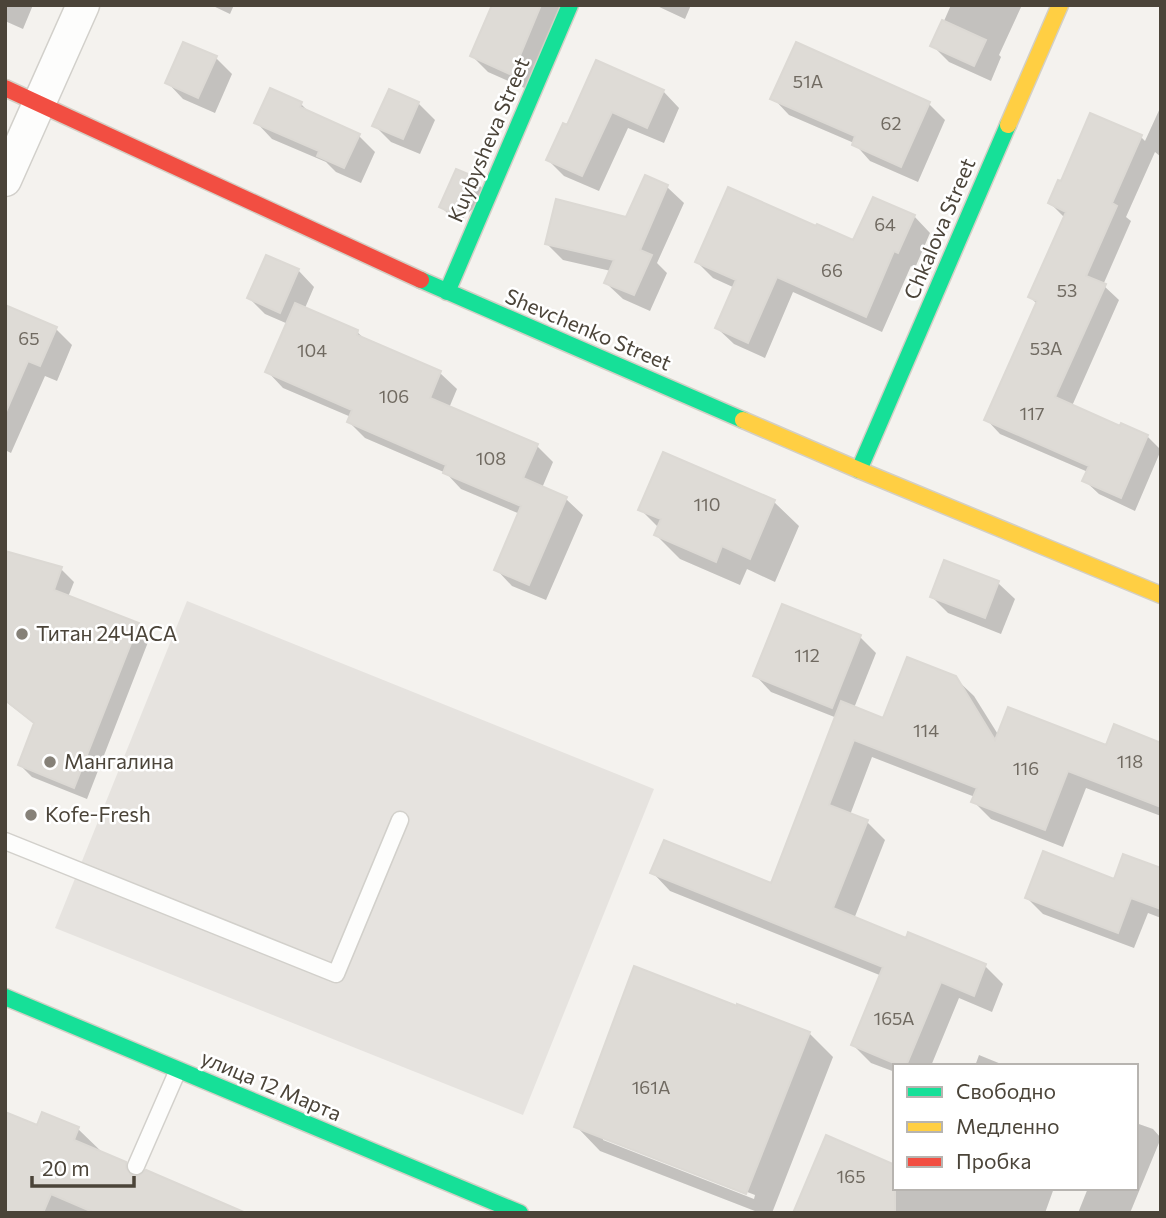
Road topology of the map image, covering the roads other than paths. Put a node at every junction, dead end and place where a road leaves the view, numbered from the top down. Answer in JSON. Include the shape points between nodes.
{"nodes":[{"id":1,"x":83,"y":5,"type":"edge"},
{"id":2,"x":570,"y":5,"type":"edge"},
{"id":3,"x":1060,"y":5,"type":"edge"},
{"id":4,"x":5,"y":88,"type":"edge"},
{"id":5,"x":40,"y":102,"type":"junction"},
{"id":6,"x":5,"y":180,"type":"edge"},
{"id":7,"x":447,"y":292,"type":"junction"},
{"id":8,"x":859,"y":470,"type":"junction"},
{"id":9,"x":1161,"y":595,"type":"edge"},
{"id":10,"x":400,"y":820,"type":"dead end"},
{"id":11,"x":5,"y":841,"type":"edge"},
{"id":12,"x":5,"y":997,"type":"edge"},
{"id":13,"x":178,"y":1070,"type":"junction"},
{"id":14,"x":136,"y":1166,"type":"dead end"},
{"id":15,"x":520,"y":1213,"type":"edge"}],
"edges":[{"from":1,"to":5,"type":"street"},
{"from":2,"to":7,"type":"street","name":"Kuybysheva Street"},
{"from":3,"to":8,"type":"street","name":"Chkalova Street"},
{"from":4,"to":5,"type":"street","name":"Shevchenko Street"},
{"from":5,"to":6,"type":"street"},
{"from":5,"to":7,"type":"street","name":"Shevchenko Street"},
{"from":7,"to":8,"type":"street","name":"Shevchenko Street"},
{"from":8,"to":9,"type":"street","name":"Shevchenko Street"},
{"from":10,"to":11,"type":"lane","via":[[336,974]]},
{"from":12,"to":13,"type":"street","name":"улица 12 Марта"},
{"from":13,"to":14,"type":"lane"},
{"from":13,"to":15,"type":"street","name":"улица 12 Марта"}]}
